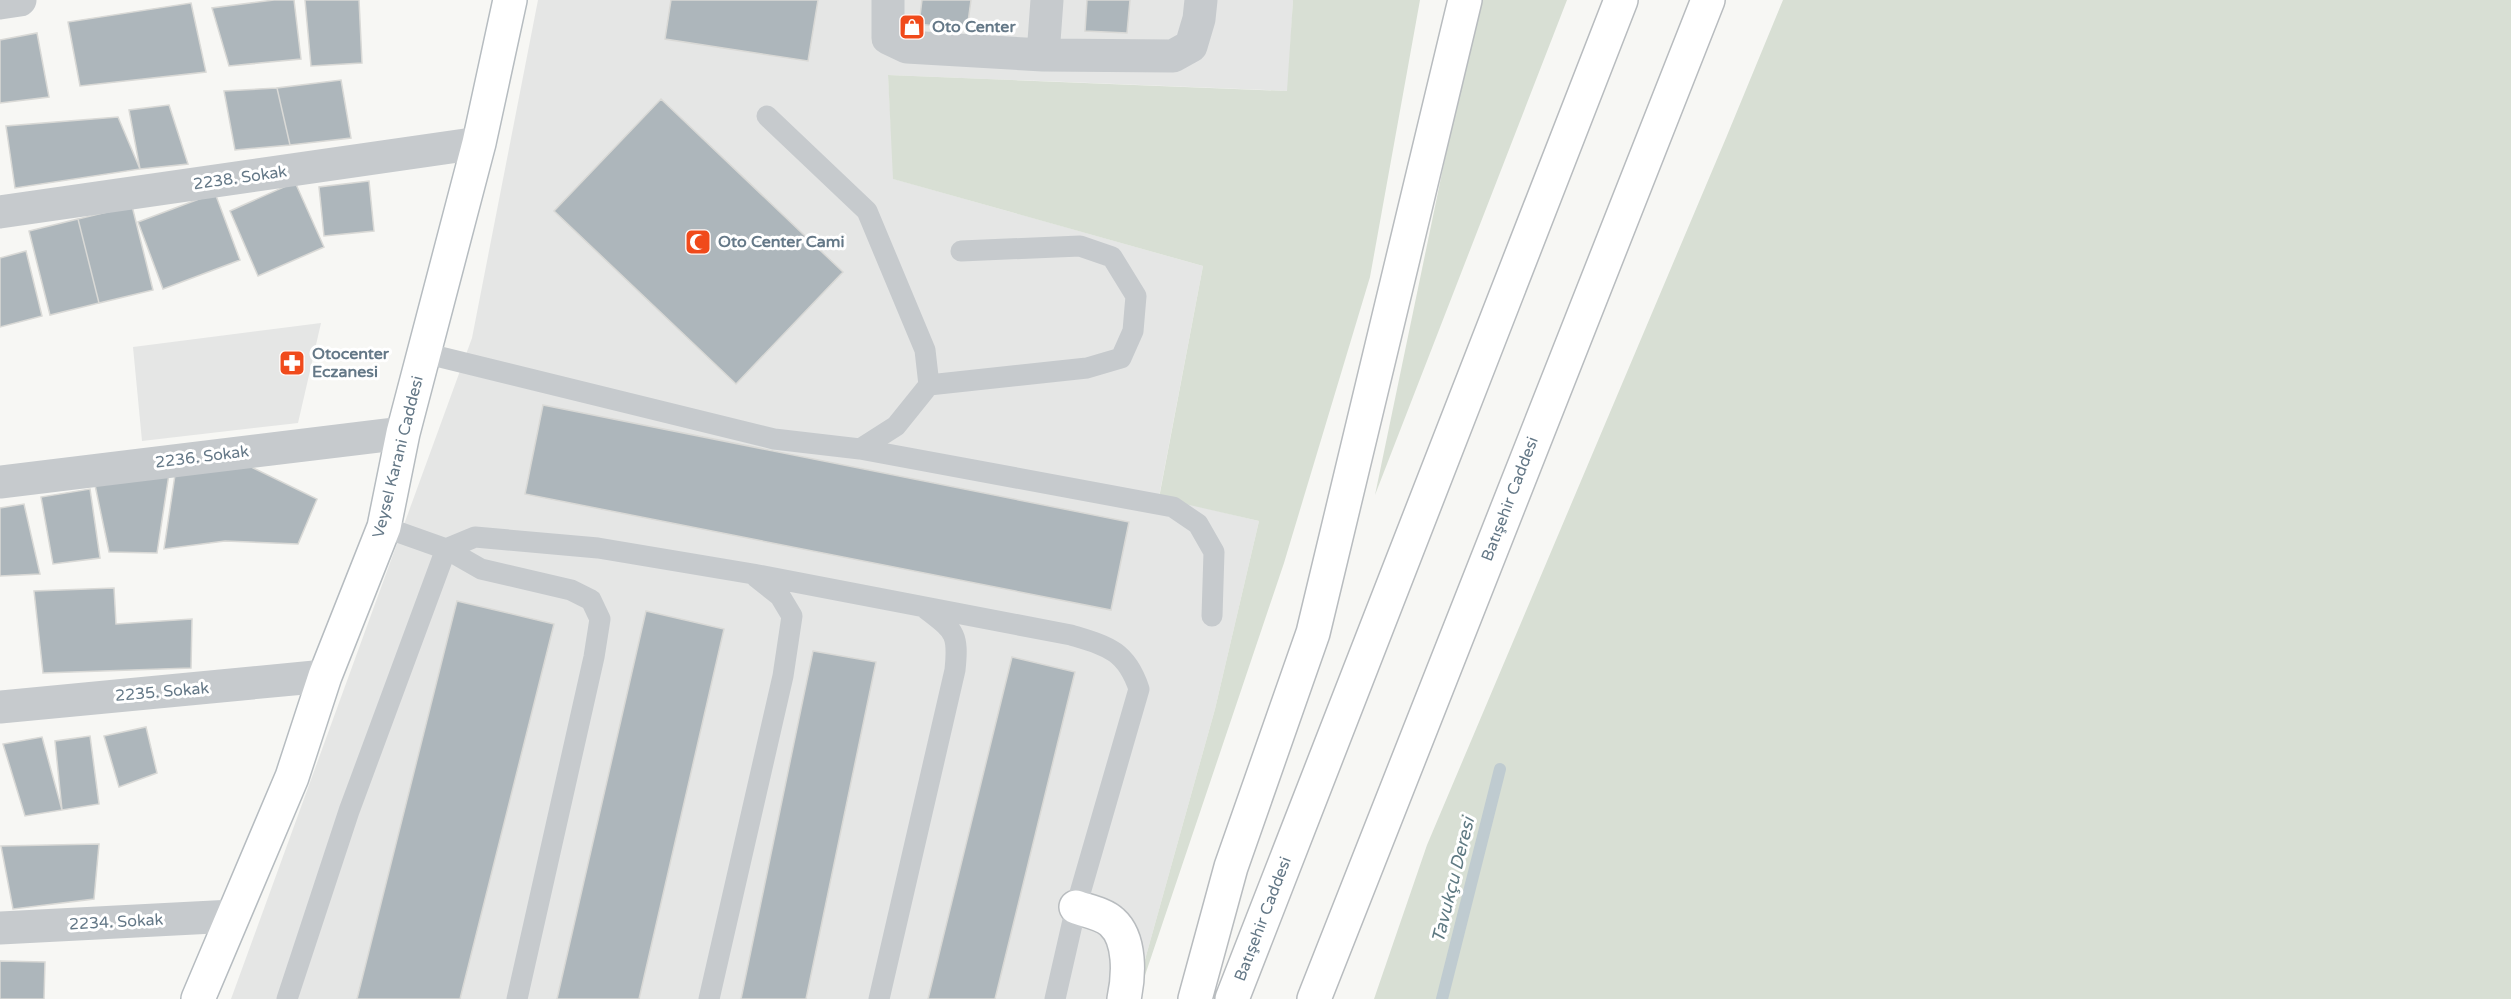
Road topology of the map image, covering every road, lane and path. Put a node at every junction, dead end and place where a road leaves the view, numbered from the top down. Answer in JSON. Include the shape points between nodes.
{"nodes":[{"id":1,"x":20,"y":0,"type":"edge"},
{"id":2,"x":510,"y":0,"type":"edge"},
{"id":3,"x":888,"y":0,"type":"edge"},
{"id":4,"x":1047,"y":0,"type":"edge"},
{"id":5,"x":1201,"y":0,"type":"edge"},
{"id":6,"x":1465,"y":0,"type":"edge"},
{"id":7,"x":1621,"y":0,"type":"edge"},
{"id":8,"x":1708,"y":0,"type":"edge"},
{"id":9,"x":0,"y":3,"type":"edge"},
{"id":10,"x":1043,"y":55,"type":"junction"},
{"id":11,"x":767,"y":116,"type":"dead end"},
{"id":12,"x":479,"y":144,"type":"junction"},
{"id":13,"x":0,"y":212,"type":"edge"},
{"id":14,"x":961,"y":251,"type":"dead end"},
{"id":15,"x":424,"y":353,"type":"junction"},
{"id":16,"x":929,"y":385,"type":"junction"},
{"id":17,"x":403,"y":433,"type":"junction"},
{"id":18,"x":860,"y":449,"type":"junction"},
{"id":19,"x":0,"y":482,"type":"edge"},
{"id":20,"x":384,"y":527,"type":"junction"},
{"id":21,"x":446,"y":549,"type":"junction"},
{"id":22,"x":753,"y":574,"type":"junction"},
{"id":23,"x":923,"y":607,"type":"junction"},
{"id":24,"x":1212,"y":616,"type":"dead end"},
{"id":25,"x":325,"y":676,"type":"junction"},
{"id":26,"x":0,"y":707,"type":"edge"},
{"id":27,"x":1076,"y":908,"type":"junction"},
{"id":28,"x":233,"y":916,"type":"junction"},
{"id":29,"x":0,"y":928,"type":"edge"},
{"id":30,"x":198,"y":999,"type":"edge"},
{"id":31,"x":287,"y":999,"type":"edge"},
{"id":32,"x":517,"y":999,"type":"edge"},
{"id":33,"x":709,"y":999,"type":"edge"},
{"id":34,"x":879,"y":999,"type":"edge"},
{"id":35,"x":1055,"y":999,"type":"edge"},
{"id":36,"x":1124,"y":999,"type":"edge"},
{"id":37,"x":1195,"y":999,"type":"edge"},
{"id":38,"x":1232,"y":999,"type":"edge"},
{"id":39,"x":1314,"y":999,"type":"edge"}],
"edges":[{"from":1,"to":9,"type":"street"},
{"from":2,"to":12,"type":"main road","name":"Veysel Karani Caddesi"},
{"from":3,"to":10,"type":"street","via":[[888,38],[907,47]]},
{"from":4,"to":10,"type":"street"},
{"from":5,"to":10,"type":"street","via":[[1191,46],[1173,56]]},
{"from":6,"to":37,"type":"main road","via":[[1313,633],[1231,867]]},
{"from":7,"to":38,"type":"main road","name":"Batışehir Caddesi"},
{"from":8,"to":39,"type":"main road","name":"Batışehir Caddesi"},
{"from":11,"to":16,"type":"lane","via":[[867,211],[925,350]]},
{"from":12,"to":13,"type":"street","name":"2238. Sokak"},
{"from":12,"to":15,"type":"main road","name":"Veysel Karani Caddesi"},
{"from":14,"to":16,"type":"lane","via":[[1080,246],[1112,257],[1136,296],[1133,332],[1121,358],[1086,368]]},
{"from":15,"to":17,"type":"main road","name":"Veysel Karani Caddesi"},
{"from":15,"to":18,"type":"lane","via":[[774,439]]},
{"from":16,"to":18,"type":"lane","via":[[896,426]]},
{"from":17,"to":19,"type":"street","name":"2236. Sokak"},
{"from":17,"to":20,"type":"main road","name":"Veysel Karani Caddesi"},
{"from":18,"to":24,"type":"lane","via":[[1173,507],[1198,524],[1214,552]]},
{"from":20,"to":21,"type":"lane"},
{"from":20,"to":25,"type":"main road","name":"Veysel Karani Caddesi"},
{"from":21,"to":22,"type":"lane","via":[[475,537],[597,548]]},
{"from":21,"to":31,"type":"lane","via":[[349,810]]},
{"from":21,"to":32,"type":"lane","via":[[481,568],[571,590],[591,600],[600,619]]},
{"from":22,"to":23,"type":"lane"},
{"from":22,"to":33,"type":"lane","via":[[780,596],[792,616],[783,676]]},
{"from":23,"to":27,"type":"lane","via":[[1107,646],[1132,668],[1139,689]]},
{"from":23,"to":34,"type":"lane","via":[[950,628],[957,653]]},
{"from":25,"to":26,"type":"street","name":"2235. Sokak"},
{"from":25,"to":28,"type":"main road","name":"Veysel Karani Caddesi","via":[[292,777]]},
{"from":27,"to":35,"type":"lane"},
{"from":27,"to":36,"type":"main road","via":[[1111,920],[1123,937],[1128,978]]},
{"from":28,"to":29,"type":"street","name":"2234. Sokak"},
{"from":28,"to":30,"type":"main road","name":"Veysel Karani Caddesi"}]}
